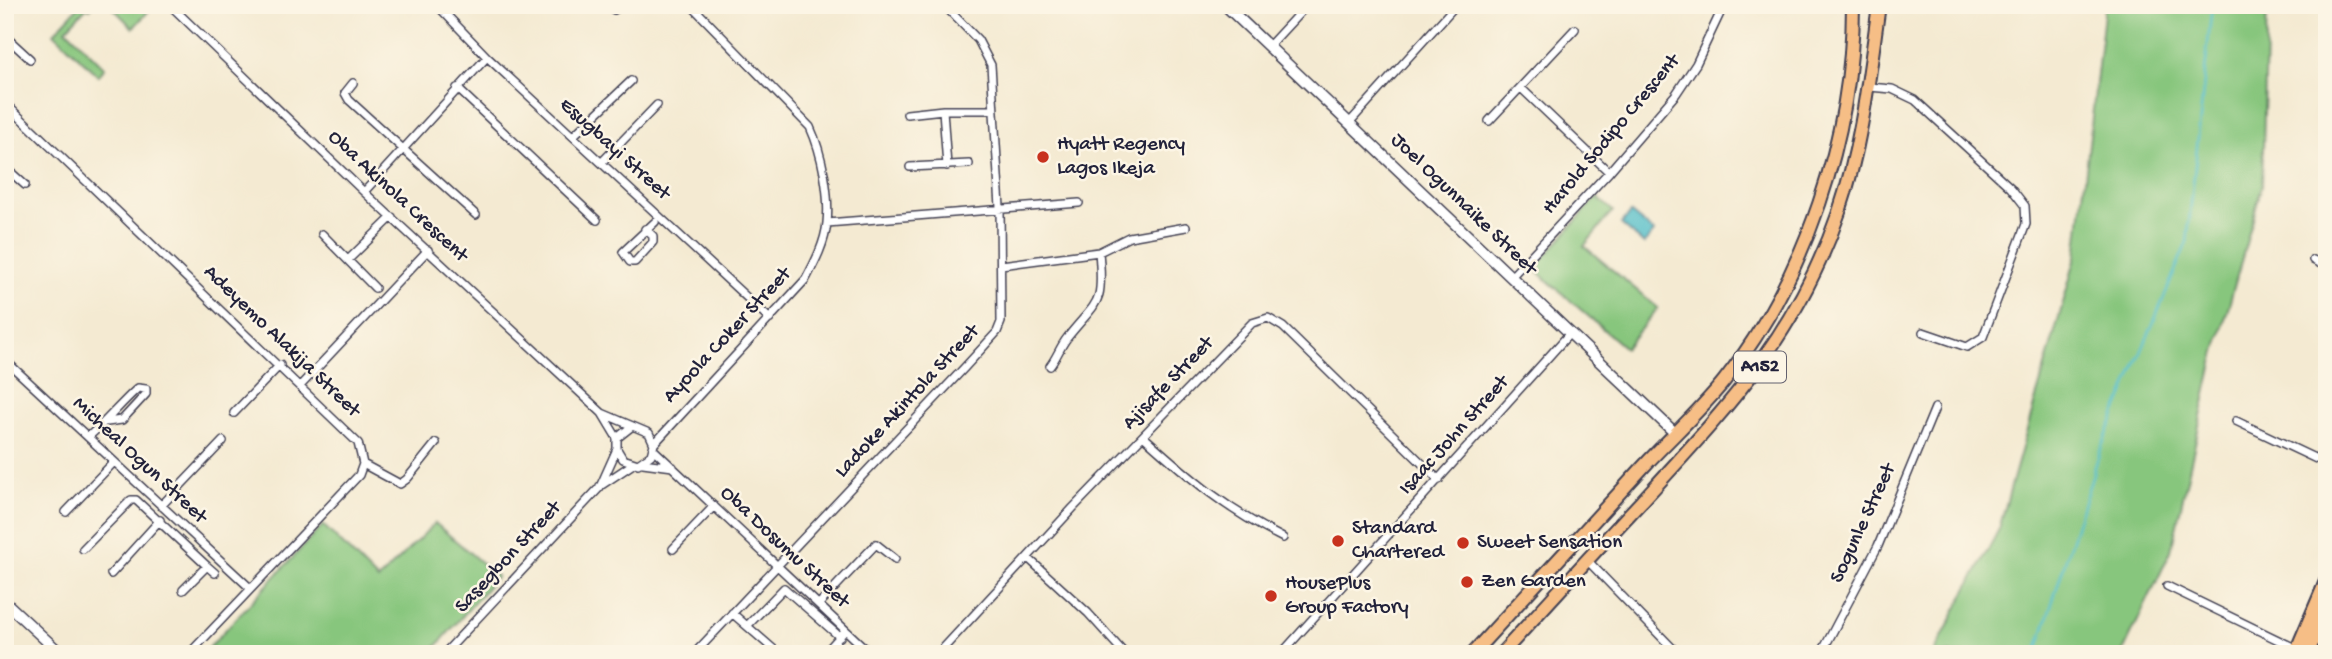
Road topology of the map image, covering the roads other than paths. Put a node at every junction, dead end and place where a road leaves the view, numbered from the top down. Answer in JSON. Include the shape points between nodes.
{"nodes":[{"id":1,"x":170,"y":5,"type":"edge"},
{"id":2,"x":437,"y":5,"type":"edge"},
{"id":3,"x":605,"y":5,"type":"edge"},
{"id":4,"x":624,"y":5,"type":"edge"},
{"id":5,"x":691,"y":5,"type":"edge"},
{"id":6,"x":944,"y":5,"type":"edge"},
{"id":7,"x":1224,"y":5,"type":"edge"},
{"id":8,"x":1307,"y":5,"type":"edge"},
{"id":9,"x":1456,"y":5,"type":"edge"},
{"id":10,"x":1724,"y":5,"type":"edge"},
{"id":11,"x":1853,"y":5,"type":"edge"},
{"id":12,"x":1879,"y":5,"type":"edge"},
{"id":13,"x":2322,"y":5,"type":"edge"},
{"id":14,"x":1575,"y":29,"type":"dead end"},
{"id":15,"x":2327,"y":31,"type":"edge"},
{"id":16,"x":5,"y":36,"type":"edge"},
{"id":17,"x":1268,"y":47,"type":"junction"},
{"id":18,"x":487,"y":57,"type":"junction"},
{"id":19,"x":30,"y":59,"type":"dead end"},
{"id":20,"x":631,"y":81,"type":"dead end"},
{"id":21,"x":353,"y":83,"type":"dead end"},
{"id":22,"x":1869,"y":87,"type":"junction"},
{"id":23,"x":457,"y":88,"type":"junction"},
{"id":24,"x":1521,"y":88,"type":"junction"},
{"id":25,"x":5,"y":103,"type":"edge"},
{"id":26,"x":657,"y":105,"type":"dead end"},
{"id":27,"x":943,"y":110,"type":"junction"},
{"id":28,"x":993,"y":110,"type":"junction"},
{"id":29,"x":907,"y":114,"type":"dead end"},
{"id":30,"x":1489,"y":121,"type":"dead end"},
{"id":31,"x":1349,"y":123,"type":"junction"},
{"id":32,"x":573,"y":136,"type":"junction"},
{"id":33,"x":404,"y":148,"type":"junction"},
{"id":34,"x":602,"y":162,"type":"junction"},
{"id":35,"x":969,"y":164,"type":"dead end"},
{"id":36,"x":947,"y":166,"type":"junction"},
{"id":37,"x":5,"y":167,"type":"edge"},
{"id":38,"x":910,"y":167,"type":"dead end"},
{"id":39,"x":1609,"y":172,"type":"junction"},
{"id":40,"x":25,"y":185,"type":"dead end"},
{"id":41,"x":364,"y":192,"type":"junction"},
{"id":42,"x":1079,"y":203,"type":"dead end"},
{"id":43,"x":1000,"y":207,"type":"junction"},
{"id":44,"x":475,"y":215,"type":"dead end"},
{"id":45,"x":392,"y":217,"type":"junction"},
{"id":46,"x":597,"y":220,"type":"dead end"},
{"id":47,"x":655,"y":222,"type":"dead end"},
{"id":48,"x":827,"y":223,"type":"junction"},
{"id":49,"x":1186,"y":227,"type":"dead end"},
{"id":50,"x":645,"y":229,"type":"junction"},
{"id":51,"x":322,"y":234,"type":"dead end"},
{"id":52,"x":428,"y":250,"type":"junction"},
{"id":53,"x":1099,"y":252,"type":"junction"},
{"id":54,"x":348,"y":260,"type":"junction"},
{"id":55,"x":2313,"y":260,"type":"dead end"},
{"id":56,"x":1001,"y":265,"type":"junction"},
{"id":57,"x":2327,"y":267,"type":"edge"},
{"id":58,"x":1511,"y":277,"type":"junction"},
{"id":59,"x":375,"y":288,"type":"dead end"},
{"id":60,"x":770,"y":319,"type":"junction"},
{"id":61,"x":1923,"y":332,"type":"dead end"},
{"id":62,"x":1570,"y":333,"type":"junction"},
{"id":63,"x":5,"y":360,"type":"edge"},
{"id":64,"x":280,"y":365,"type":"junction"},
{"id":65,"x":1050,"y":366,"type":"dead end"},
{"id":66,"x":301,"y":385,"type":"junction"},
{"id":67,"x":1935,"y":408,"type":"dead end"},
{"id":68,"x":234,"y":413,"type":"dead end"},
{"id":69,"x":602,"y":413,"type":"junction"},
{"id":70,"x":2235,"y":421,"type":"dead end"},
{"id":71,"x":107,"y":422,"type":"junction"},
{"id":72,"x":631,"y":427,"type":"junction"},
{"id":73,"x":1675,"y":433,"type":"junction"},
{"id":74,"x":1143,"y":436,"type":"junction"},
{"id":75,"x":88,"y":437,"type":"junction"},
{"id":76,"x":617,"y":438,"type":"junction"},
{"id":77,"x":223,"y":441,"type":"dead end"},
{"id":78,"x":436,"y":443,"type":"dead end"},
{"id":79,"x":654,"y":447,"type":"junction"},
{"id":80,"x":617,"y":449,"type":"junction"},
{"id":81,"x":114,"y":462,"type":"junction"},
{"id":82,"x":642,"y":463,"type":"junction"},
{"id":83,"x":363,"y":464,"type":"junction"},
{"id":84,"x":633,"y":464,"type":"junction"},
{"id":85,"x":2327,"y":464,"type":"edge"},
{"id":86,"x":674,"y":467,"type":"junction"},
{"id":87,"x":1439,"y":480,"type":"junction"},
{"id":88,"x":600,"y":487,"type":"junction"},
{"id":89,"x":161,"y":506,"type":"junction"},
{"id":90,"x":713,"y":506,"type":"junction"},
{"id":91,"x":66,"y":512,"type":"dead end"},
{"id":92,"x":160,"y":520,"type":"junction"},
{"id":93,"x":192,"y":535,"type":"junction"},
{"id":94,"x":1283,"y":538,"type":"dead end"},
{"id":95,"x":185,"y":543,"type":"junction"},
{"id":96,"x":83,"y":549,"type":"dead end"},
{"id":97,"x":673,"y":549,"type":"dead end"},
{"id":98,"x":1028,"y":558,"type":"junction"},
{"id":99,"x":895,"y":559,"type":"dead end"},
{"id":100,"x":1587,"y":560,"type":"junction"},
{"id":101,"x":207,"y":566,"type":"junction"},
{"id":102,"x":779,"y":566,"type":"junction"},
{"id":103,"x":215,"y":573,"type":"dead end"},
{"id":104,"x":111,"y":574,"type":"dead end"},
{"id":105,"x":2327,"y":579,"type":"edge"},
{"id":106,"x":2167,"y":586,"type":"dead end"},
{"id":107,"x":249,"y":587,"type":"junction"},
{"id":108,"x":183,"y":590,"type":"dead end"},
{"id":109,"x":5,"y":602,"type":"edge"},
{"id":110,"x":820,"y":603,"type":"junction"},
{"id":111,"x":2327,"y":610,"type":"edge"},
{"id":112,"x":732,"y":613,"type":"junction"},
{"id":113,"x":748,"y":625,"type":"junction"},
{"id":114,"x":2300,"y":652,"type":"edge"},
{"id":115,"x":868,"y":653,"type":"edge"},
{"id":116,"x":61,"y":654,"type":"edge"},
{"id":117,"x":189,"y":654,"type":"edge"},
{"id":118,"x":444,"y":654,"type":"edge"},
{"id":119,"x":694,"y":654,"type":"edge"},
{"id":120,"x":779,"y":654,"type":"edge"},
{"id":121,"x":824,"y":654,"type":"edge"},
{"id":122,"x":939,"y":654,"type":"edge"},
{"id":123,"x":1125,"y":654,"type":"edge"},
{"id":124,"x":1281,"y":654,"type":"edge"},
{"id":125,"x":1472,"y":654,"type":"edge"},
{"id":126,"x":1502,"y":654,"type":"edge"},
{"id":127,"x":1678,"y":654,"type":"edge"},
{"id":128,"x":1821,"y":654,"type":"edge"}],
"edges":[{"from":1,"to":41,"type":"street","name":"Oba Akinola Crescent"},
{"from":2,"to":18,"type":"street","name":"Esugbayi Street"},
{"from":3,"to":4,"type":"street","via":[[614,10]]},
{"from":5,"to":48,"type":"street","name":"Ayoola Coker Street","via":[[810,127],[823,175]]},
{"from":6,"to":28,"type":"street","name":"Ladoke Akintola Street","via":[[978,40],[990,65]]},
{"from":7,"to":17,"type":"street","name":"Joel Ogunnaike Street"},
{"from":8,"to":17,"type":"street"},
{"from":9,"to":31,"type":"street"},
{"from":10,"to":39,"type":"street","name":"Harold Sodipo Crescent","via":[[1696,64]]},
{"from":11,"to":73,"type":"main road","number":"A152","via":[[1842,117],[1800,252],[1768,314],[1724,381]]},
{"from":12,"to":22,"type":"main road","number":"A152"},
{"from":13,"to":15,"type":"street"},
{"from":14,"to":24,"type":"street"},
{"from":16,"to":19,"type":"street"},
{"from":17,"to":31,"type":"street","name":"Joel Ogunnaike Street"},
{"from":18,"to":23,"type":"street"},
{"from":18,"to":32,"type":"street","name":"Esugbayi Street"},
{"from":20,"to":32,"type":"street"},
{"from":21,"to":33,"type":"street","via":[[346,89],[346,97]]},
{"from":22,"to":61,"type":"street","via":[[1892,89],[1915,100],[2025,206],[2026,224],[1983,337],[1967,347]]},
{"from":22,"to":100,"type":"main road","number":"A152","via":[[1838,215],[1775,346],[1730,404]]},
{"from":23,"to":33,"type":"street"},
{"from":23,"to":46,"type":"street"},
{"from":24,"to":30,"type":"street"},
{"from":24,"to":39,"type":"street"},
{"from":25,"to":64,"type":"street","name":"Adeyemo Alakija Street"},
{"from":26,"to":34,"type":"street"},
{"from":27,"to":28,"type":"street"},
{"from":27,"to":29,"type":"street"},
{"from":27,"to":36,"type":"street"},
{"from":28,"to":43,"type":"street","name":"Ladoke Akintola Street"},
{"from":31,"to":58,"type":"street","name":"Joel Ogunnaike Street"},
{"from":32,"to":34,"type":"street","name":"Esugbayi Street"},
{"from":33,"to":41,"type":"street"},
{"from":33,"to":44,"type":"street"},
{"from":34,"to":60,"type":"street","name":"Esugbayi Street"},
{"from":35,"to":36,"type":"street"},
{"from":36,"to":38,"type":"street"},
{"from":37,"to":40,"type":"street"},
{"from":39,"to":58,"type":"street","name":"Harold Sodipo Crescent"},
{"from":41,"to":45,"type":"street","name":"Oba Akinola Crescent"},
{"from":42,"to":43,"type":"street"},
{"from":43,"to":48,"type":"street"},
{"from":43,"to":56,"type":"street","name":"Ladoke Akintola Street"},
{"from":45,"to":52,"type":"street","name":"Oba Akinola Crescent"},
{"from":45,"to":54,"type":"street"},
{"from":47,"to":50,"type":"street"},
{"from":48,"to":60,"type":"street","name":"Ayoola Coker Street","via":[[818,257],[806,279]]},
{"from":49,"to":53,"type":"street","via":[[1129,237]]},
{"from":50,"to":50,"type":"street","via":[[653,242],[630,262],[623,252]]},
{"from":51,"to":54,"type":"street"},
{"from":52,"to":66,"type":"street"},
{"from":52,"to":69,"type":"street","name":"Oba Akinola Crescent"},
{"from":53,"to":56,"type":"street"},
{"from":53,"to":65,"type":"street","via":[[1099,303],[1061,345]]},
{"from":54,"to":59,"type":"street"},
{"from":55,"to":57,"type":"street"},
{"from":56,"to":102,"type":"street","name":"Ladoke Akintola Street","via":[[1003,310],[997,332]]},
{"from":58,"to":62,"type":"street","name":"Joel Ogunnaike Street"},
{"from":60,"to":79,"type":"street","name":"Ayoola Coker Street"},
{"from":62,"to":73,"type":"street","name":"Joel Ogunnaike Street"},
{"from":62,"to":87,"type":"street","name":"Isaac John Street"},
{"from":63,"to":75,"type":"street","name":"Micheal Ogun Street"},
{"from":64,"to":66,"type":"street","name":"Adeyemo Alakija Street"},
{"from":64,"to":68,"type":"street"},
{"from":66,"to":83,"type":"street","name":"Adeyemo Alakija Street","via":[[352,434]]},
{"from":67,"to":128,"type":"street","name":"Sogunle Street","via":[[1878,546]]},
{"from":69,"to":72,"type":"street"},
{"from":69,"to":76,"type":"street"},
{"from":70,"to":85,"type":"street"},
{"from":71,"to":71,"type":"street","via":[[122,420],[146,389],[138,388]]},
{"from":71,"to":75,"type":"street"},
{"from":72,"to":76,"type":"street"},
{"from":72,"to":79,"type":"street","via":[[649,433]]},
{"from":73,"to":125,"type":"main road","number":"A152"},
{"from":74,"to":87,"type":"street","name":"Ajisafe Street","via":[[1252,323],[1268,318],[1283,327]]},
{"from":74,"to":94,"type":"street","via":[[1206,493]]},
{"from":74,"to":98,"type":"street","name":"Ajisafe Street"},
{"from":75,"to":81,"type":"street","name":"Micheal Ogun Street"},
{"from":76,"to":80,"type":"street"},
{"from":77,"to":89,"type":"street"},
{"from":78,"to":83,"type":"street","via":[[400,484]]},
{"from":79,"to":82,"type":"street"},
{"from":79,"to":86,"type":"street","name":"Oba Dosumu Street"},
{"from":80,"to":84,"type":"street"},
{"from":80,"to":88,"type":"street","name":"Sasegbon Street"},
{"from":81,"to":89,"type":"street","name":"Micheal Ogun Street"},
{"from":81,"to":91,"type":"street"},
{"from":82,"to":84,"type":"street"},
{"from":82,"to":86,"type":"street"},
{"from":83,"to":107,"type":"street","via":[[341,494]]},
{"from":84,"to":88,"type":"street","name":"Sasegbon Street"},
{"from":86,"to":90,"type":"street","name":"Oba Dosumu Street"},
{"from":87,"to":124,"type":"street","name":"Isaac John Street"},
{"from":88,"to":118,"type":"street","name":"Sasegbon Street"},
{"from":89,"to":93,"type":"street","name":"Micheal Ogun Street"},
{"from":90,"to":97,"type":"street"},
{"from":90,"to":102,"type":"street","name":"Oba Dosumu Street"},
{"from":92,"to":95,"type":"street"},
{"from":92,"to":96,"type":"street","via":[[133,499]]},
{"from":92,"to":104,"type":"street"},
{"from":93,"to":95,"type":"street"},
{"from":93,"to":107,"type":"street","name":"Micheal Ogun Street"},
{"from":95,"to":101,"type":"street"},
{"from":98,"to":122,"type":"street","name":"Ajisafe Street"},
{"from":98,"to":123,"type":"street"},
{"from":99,"to":110,"type":"street","via":[[876,544]]},
{"from":100,"to":126,"type":"main road","number":"A152"},
{"from":100,"to":127,"type":"street"},
{"from":101,"to":103,"type":"street"},
{"from":101,"to":108,"type":"street"},
{"from":102,"to":110,"type":"street","name":"Oba Dosumu Street"},
{"from":102,"to":112,"type":"street","name":"Ladoke Akintola Street"},
{"from":105,"to":114,"type":"main road"},
{"from":106,"to":114,"type":"street"},
{"from":107,"to":117,"type":"street"},
{"from":109,"to":116,"type":"street"},
{"from":110,"to":115,"type":"street","name":"Oba Dosumu Street"},
{"from":111,"to":114,"type":"main road"},
{"from":112,"to":113,"type":"street"},
{"from":112,"to":119,"type":"street","name":"Ladoke Akintola Street"},
{"from":113,"to":120,"type":"street"},
{"from":113,"to":121,"type":"street","via":[[783,588],[841,635]]}]}
